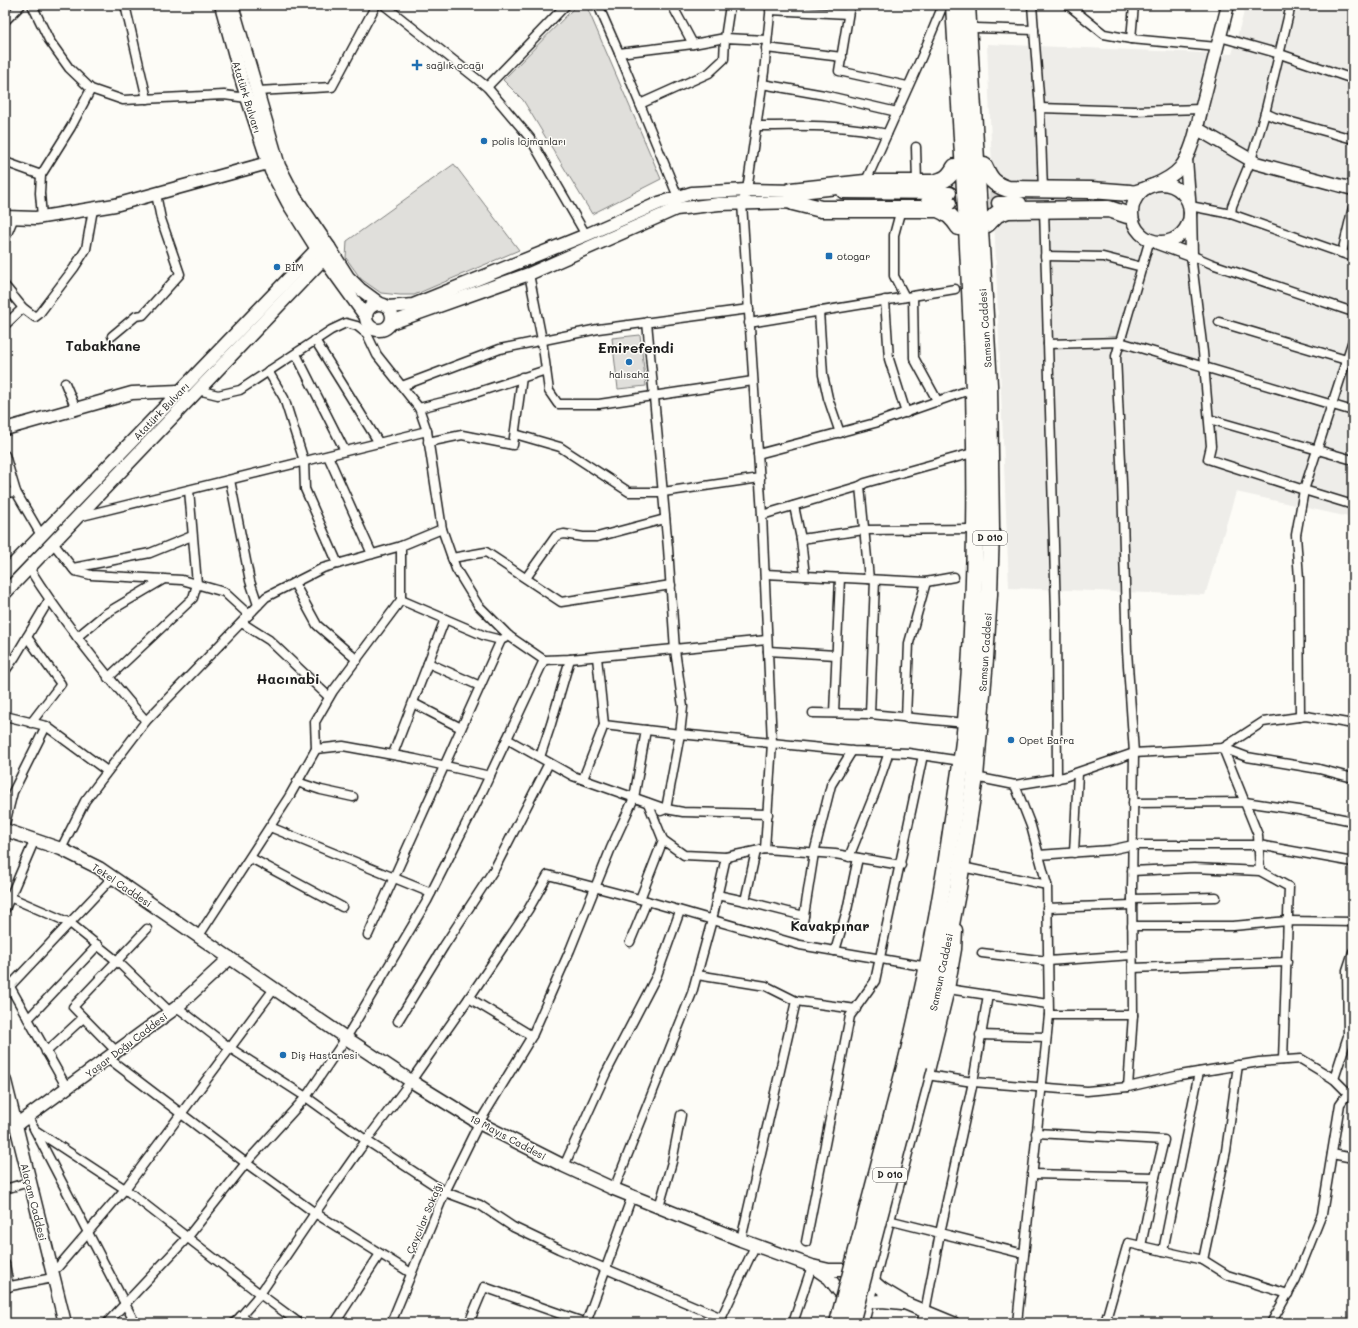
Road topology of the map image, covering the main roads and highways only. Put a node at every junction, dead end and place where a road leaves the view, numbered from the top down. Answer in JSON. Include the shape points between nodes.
{"nodes":[{"id":1,"x":221,"y":5,"type":"edge"},
{"id":2,"x":232,"y":5,"type":"edge"},
{"id":3,"x":953,"y":5,"type":"edge"},
{"id":4,"x":968,"y":5,"type":"edge"},
{"id":5,"x":1228,"y":5,"type":"edge"},
{"id":6,"x":252,"y":94,"type":"junction"},
{"id":7,"x":1196,"y":128,"type":"junction"},
{"id":8,"x":1186,"y":159,"type":"junction"},
{"id":9,"x":273,"y":162,"type":"junction"},
{"id":10,"x":984,"y":166,"type":"junction"},
{"id":11,"x":955,"y":168,"type":"junction"},
{"id":12,"x":1150,"y":186,"type":"junction"},
{"id":13,"x":1353,"y":189,"type":"edge"},
{"id":14,"x":1130,"y":193,"type":"junction"},
{"id":15,"x":792,"y":196,"type":"junction"},
{"id":16,"x":950,"y":198,"type":"tunnel mouth"},
{"id":17,"x":1190,"y":209,"type":"junction"},
{"id":18,"x":10,"y":217,"type":"edge"},
{"id":19,"x":1131,"y":221,"type":"junction"},
{"id":20,"x":987,"y":224,"type":"junction"},
{"id":21,"x":959,"y":227,"type":"junction"},
{"id":22,"x":1150,"y":239,"type":"junction"},
{"id":23,"x":323,"y":248,"type":"junction"},
{"id":24,"x":324,"y":259,"type":"junction"},
{"id":25,"x":384,"y":305,"type":"junction"},
{"id":26,"x":391,"y":323,"type":"junction"},
{"id":27,"x":367,"y":326,"type":"junction"},
{"id":28,"x":982,"y":386,"type":"junction"},
{"id":29,"x":179,"y":391,"type":"junction"},
{"id":30,"x":194,"y":394,"type":"junction"},
{"id":31,"x":5,"y":429,"type":"edge"},
{"id":32,"x":5,"y":573,"type":"edge"},
{"id":33,"x":5,"y":593,"type":"edge"},
{"id":34,"x":5,"y":830,"type":"edge"},
{"id":35,"x":958,"y":888,"type":"junction"},
{"id":36,"x":230,"y":958,"type":"junction"},
{"id":37,"x":925,"y":967,"type":"junction"},
{"id":38,"x":918,"y":1068,"type":"junction"},
{"id":39,"x":5,"y":1081,"type":"edge"},
{"id":40,"x":17,"y":1120,"type":"edge"},
{"id":41,"x":812,"y":1266,"type":"junction"},
{"id":42,"x":56,"y":1272,"type":"junction"},
{"id":43,"x":854,"y":1280,"type":"junction"},
{"id":44,"x":867,"y":1302,"type":"junction"},
{"id":45,"x":907,"y":1304,"type":"junction"},
{"id":46,"x":923,"y":1317,"type":"edge"},
{"id":47,"x":65,"y":1323,"type":"edge"},
{"id":48,"x":72,"y":1323,"type":"edge"},
{"id":49,"x":830,"y":1323,"type":"edge"},
{"id":50,"x":838,"y":1323,"type":"edge"},
{"id":51,"x":851,"y":1323,"type":"edge"},
{"id":52,"x":862,"y":1323,"type":"edge"},
{"id":53,"x":952,"y":1323,"type":"edge"}],
"edges":[{"from":1,"to":6,"type":"main road","name":"Atatürk Bulvarı","via":[[243,85]]},
{"from":2,"to":6,"type":"main road","name":"Atatürk Bulvarı"},
{"from":3,"to":11,"type":"highway","via":[[948,24]]},
{"from":3,"to":28,"type":"highway","name":"Samsun Caddesi","number":"D 010","via":[[970,280]]},
{"from":4,"to":10,"type":"highway","via":[[976,28]]},
{"from":4,"to":28,"type":"highway","name":"Samsun Caddesi","number":"D 010"},
{"from":5,"to":7,"type":"main road"},
{"from":6,"to":9,"type":"main road","name":"Atatürk Bulvarı"},
{"from":7,"to":8,"type":"main road"},
{"from":7,"to":13,"type":"main road","via":[[1256,163]]},
{"from":8,"to":12,"type":"main road","via":[[1168,178]]},
{"from":8,"to":17,"type":"main road"},
{"from":9,"to":18,"type":"main road","via":[[115,205],[42,217]]},
{"from":9,"to":23,"type":"main road","name":"Atatürk Bulvarı","via":[[288,203]]},
{"from":10,"to":14,"type":"highway","via":[[996,185],[1008,189]]},
{"from":10,"to":20,"type":"highway"},
{"from":11,"to":15,"type":"highway","via":[[944,181],[933,184],[865,183]]},
{"from":11,"to":21,"type":"highway"},
{"from":12,"to":14,"type":"main road"},
{"from":12,"to":17,"type":"main road","via":[[1159,184],[1177,188],[1184,194]]},
{"from":12,"to":19,"type":"main road","via":[[1136,198]]},
{"from":14,"to":19,"type":"main road","via":[[998,199],[1110,204],[1120,208]]},
{"from":15,"to":16,"type":"main road"},
{"from":15,"to":21,"type":"highway","via":[[821,209],[938,209],[953,218]]},
{"from":15,"to":25,"type":"main road","via":[[747,190],[692,193],[659,203],[413,305]]},
{"from":15,"to":26,"type":"main road","via":[[676,209],[529,274]]},
{"from":17,"to":22,"type":"main road","via":[[1189,222],[1178,237],[1159,242]]},
{"from":17,"to":22,"type":"main road","via":[[1191,255]]},
{"from":19,"to":20,"type":"highway","via":[[1109,210],[1044,209],[1008,210],[997,214]]},
{"from":19,"to":22,"type":"main road"},
{"from":20,"to":28,"type":"highway","via":[[994,361]]},
{"from":21,"to":28,"type":"highway","via":[[967,375]]},
{"from":23,"to":24,"type":"main road","via":[[328,255]]},
{"from":23,"to":25,"type":"main road","via":[[360,290]]},
{"from":23,"to":29,"type":"main road","name":"Atatürk Bulvarı"},
{"from":24,"to":27,"type":"main road"},
{"from":24,"to":30,"type":"main road"},
{"from":25,"to":26,"type":"main road","via":[[392,314]]},
{"from":25,"to":27,"type":"main road","via":[[372,305],[367,310]]},
{"from":26,"to":27,"type":"main road","via":[[381,330]]},
{"from":28,"to":35,"type":"highway","name":"Samsun Caddesi","number":"D 010","via":[[990,529],[989,594],[975,777]]},
{"from":28,"to":37,"type":"highway","name":"Samsun Caddesi","number":"D 010","via":[[976,452],[976,528],[966,723],[946,873]]},
{"from":29,"to":30,"type":"main road"},
{"from":29,"to":31,"type":"main road","via":[[132,393]]},
{"from":29,"to":32,"type":"main road","name":"Atatürk Bulvarı"},
{"from":30,"to":33,"type":"main road"},
{"from":34,"to":36,"type":"main road","name":"Tekel Caddesi","via":[[61,849],[93,865]]},
{"from":35,"to":38,"type":"highway","name":"Samsun Caddesi","number":"D 010","via":[[939,988]]},
{"from":35,"to":38,"type":"main road","via":[[955,949],[948,989]]},
{"from":36,"to":40,"type":"main road","name":"Yaşar Doğu Caddesi","via":[[173,1010],[67,1088]]},
{"from":36,"to":41,"type":"main road","name":"19 Mayıs Caddesi","via":[[411,1082],[479,1123],[614,1189],[755,1246]]},
{"from":37,"to":38,"type":"highway","name":"Samsun Caddesi","number":"D 010"},
{"from":37,"to":43,"type":"main road","via":[[901,1054]]},
{"from":38,"to":43,"type":"highway","name":"Samsun Caddesi","number":"D 010","bridge":true},
{"from":38,"to":43,"type":"main road","via":[[888,1220]]},
{"from":39,"to":40,"type":"main road","name":"Alaçam Caddesi"},
{"from":40,"to":42,"type":"main road","name":"Alaçam Caddesi"},
{"from":40,"to":42,"type":"main road","name":"Alaçam Caddesi","via":[[29,1182]]},
{"from":41,"to":43,"type":"main road","name":"19 Mayıs Caddesi"},
{"from":41,"to":43,"type":"main road","name":"19 Mayıs Caddesi","via":[[829,1278]]},
{"from":42,"to":47,"type":"main road","name":"Alaçam Caddesi"},
{"from":42,"to":48,"type":"main road","name":"Alaçam Caddesi"},
{"from":43,"to":44,"type":"main road"},
{"from":43,"to":44,"type":"main road","name":"19 Mayıs Caddesi","via":[[851,1298]]},
{"from":43,"to":45,"type":"main road","via":[[882,1289]]},
{"from":43,"to":49,"type":"main road"},
{"from":43,"to":50,"type":"highway","number":"D 010","bridge":true},
{"from":43,"to":51,"type":"highway","number":"D 010","bridge":true},
{"from":44,"to":45,"type":"main road","name":"19 Mayıs Caddesi"},
{"from":44,"to":52,"type":"main road"},
{"from":45,"to":46,"type":"main road"},
{"from":46,"to":53,"type":"main road"}]}
